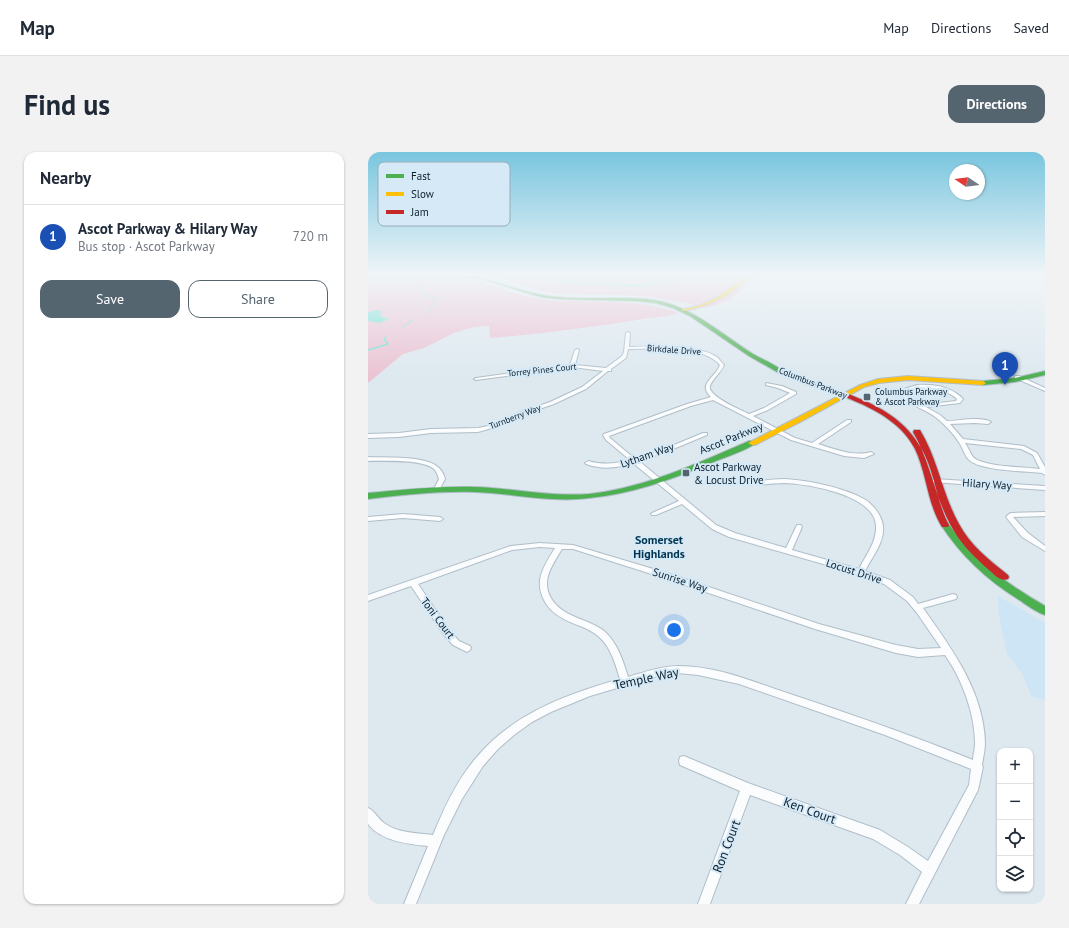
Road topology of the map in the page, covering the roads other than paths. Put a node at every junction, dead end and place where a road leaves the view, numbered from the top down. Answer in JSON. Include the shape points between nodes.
{"nodes":[{"id":1,"x":687,"y":309,"type":"edge"},
{"id":2,"x":628,"y":333,"type":"dead end"},
{"id":3,"x":627,"y":348,"type":"junction"},
{"id":4,"x":577,"y":350,"type":"dead end"},
{"id":5,"x":572,"y":366,"type":"junction"},
{"id":6,"x":1045,"y":368,"type":"edge"},
{"id":7,"x":609,"y":370,"type":"junction"},
{"id":8,"x":1045,"y":373,"type":"edge"},
{"id":9,"x":1020,"y":378,"type":"junction"},
{"id":10,"x":476,"y":379,"type":"dead end"},
{"id":11,"x":768,"y":384,"type":"dead end"},
{"id":12,"x":1045,"y":390,"type":"edge"},
{"id":13,"x":843,"y":393,"type":"junction"},
{"id":14,"x":714,"y":398,"type":"junction"},
{"id":15,"x":923,"y":406,"type":"junction"},
{"id":16,"x":749,"y":416,"type":"junction"},
{"id":17,"x":849,"y":421,"type":"dead end"},
{"id":18,"x":988,"y":422,"type":"dead end"},
{"id":19,"x":946,"y":423,"type":"junction"},
{"id":20,"x":775,"y":430,"type":"junction"},
{"id":21,"x":705,"y":434,"type":"dead end"},
{"id":22,"x":368,"y":436,"type":"edge"},
{"id":23,"x":961,"y":441,"type":"junction"},
{"id":24,"x":813,"y":445,"type":"junction"},
{"id":25,"x":871,"y":454,"type":"dead end"},
{"id":26,"x":368,"y":459,"type":"edge"},
{"id":27,"x":634,"y":461,"type":"junction"},
{"id":28,"x":588,"y":463,"type":"dead end"},
{"id":29,"x":1044,"y":472,"type":"edge"},
{"id":30,"x":655,"y":479,"type":"junction"},
{"id":31,"x":930,"y":480,"type":"junction"},
{"id":32,"x":940,"y":481,"type":"junction"},
{"id":33,"x":760,"y":483,"type":"dead end"},
{"id":34,"x":438,"y":488,"type":"junction"},
{"id":35,"x":1045,"y":488,"type":"edge"},
{"id":36,"x":368,"y":491,"type":"edge"},
{"id":37,"x":368,"y":496,"type":"edge"},
{"id":38,"x":682,"y":502,"type":"junction"},
{"id":39,"x":654,"y":514,"type":"dead end"},
{"id":40,"x":1045,"y":514,"type":"edge"},
{"id":41,"x":368,"y":519,"type":"edge"},
{"id":42,"x":440,"y":519,"type":"dead end"},
{"id":43,"x":798,"y":527,"type":"dead end"},
{"id":44,"x":560,"y":546,"type":"junction"},
{"id":45,"x":1045,"y":549,"type":"edge"},
{"id":46,"x":788,"y":552,"type":"junction"},
{"id":47,"x":861,"y":572,"type":"junction"},
{"id":48,"x":413,"y":583,"type":"junction"},
{"id":49,"x":953,"y":597,"type":"dead end"},
{"id":50,"x":368,"y":598,"type":"edge"},
{"id":51,"x":1045,"y":603,"type":"edge"},
{"id":52,"x":917,"y":607,"type":"junction"},
{"id":53,"x":1045,"y":611,"type":"edge"},
{"id":54,"x":467,"y":648,"type":"dead end"},
{"id":55,"x":947,"y":651,"type":"junction"},
{"id":56,"x":625,"y":681,"type":"junction"},
{"id":57,"x":684,"y":761,"type":"dead end"},
{"id":58,"x":978,"y":767,"type":"junction"},
{"id":59,"x":747,"y":788,"type":"junction"},
{"id":60,"x":368,"y":814,"type":"edge"},
{"id":61,"x":437,"y":841,"type":"junction"},
{"id":62,"x":930,"y":870,"type":"junction"},
{"id":63,"x":410,"y":904,"type":"edge"},
{"id":64,"x":704,"y":904,"type":"edge"},
{"id":65,"x":912,"y":904,"type":"edge"}],
"edges":[{"from":1,"to":13,"type":"main road","name":"Columbus Parkway","via":[[777,365]]},
{"from":2,"to":3,"type":"street"},
{"from":3,"to":7,"type":"street","name":"Turnberry Way","via":[[624,357]]},
{"from":3,"to":14,"type":"street","name":"Birkdale Drive","via":[[696,350],[713,355],[722,365],[719,374],[710,380],[708,385],[709,393]]},
{"from":4,"to":5,"type":"street"},
{"from":5,"to":7,"type":"street","name":"Torrey Pines Court"},
{"from":5,"to":10,"type":"street","name":"Torrey Pines Court"},
{"from":6,"to":9,"type":"main road","name":"Ascot Parkway"},
{"from":7,"to":22,"type":"street","name":"Turnberry Way","via":[[584,388],[490,427],[478,430]]},
{"from":8,"to":9,"type":"main road","name":"Ascot Parkway"},
{"from":9,"to":12,"type":"street"},
{"from":9,"to":13,"type":"main road","name":"Ascot Parkway","via":[[982,380],[928,374],[900,374],[868,379]]},
{"from":11,"to":16,"type":"street","via":[[794,393]]},
{"from":13,"to":20,"type":"main road","name":"Ascot Parkway"},
{"from":13,"to":31,"type":"main road","name":"Columbus Parkway","via":[[874,407],[907,431],[917,445]]},
{"from":13,"to":32,"type":"main road","name":"Columbus Parkway","via":[[884,408],[916,431],[929,449]]},
{"from":14,"to":16,"type":"street"},
{"from":14,"to":27,"type":"street","name":"Locust Drive","via":[[606,435]]},
{"from":15,"to":15,"type":"street","via":[[904,397],[903,391],[939,387],[951,391],[960,399],[954,403]]},
{"from":15,"to":19,"type":"street"},
{"from":16,"to":20,"type":"street"},
{"from":17,"to":24,"type":"street"},
{"from":18,"to":19,"type":"street"},
{"from":19,"to":23,"type":"street"},
{"from":20,"to":24,"type":"street"},
{"from":20,"to":30,"type":"main road","name":"Ascot Parkway"},
{"from":21,"to":27,"type":"street","name":"Lytham Way"},
{"from":23,"to":29,"type":"street","via":[[976,462]]},
{"from":23,"to":29,"type":"street","via":[[1022,446],[1034,454]]},
{"from":24,"to":25,"type":"street","via":[[851,455]]},
{"from":26,"to":34,"type":"street","via":[[429,464],[438,470],[442,479]]},
{"from":27,"to":28,"type":"street","name":"Lytham Way","via":[[601,467]]},
{"from":27,"to":30,"type":"street","name":"Locust Drive"},
{"from":30,"to":34,"type":"main road","name":"Ascot Parkway","via":[[626,490],[575,497]]},
{"from":30,"to":38,"type":"street","name":"Locust Drive"},
{"from":31,"to":32,"type":"street","name":"Hilary Way"},
{"from":31,"to":53,"type":"main road","name":"Columbus Parkway","via":[[935,503],[948,532],[967,556],[1016,594]]},
{"from":32,"to":35,"type":"street","name":"Hilary Way"},
{"from":32,"to":51,"type":"main road","name":"Columbus Parkway","via":[[950,514],[965,541],[982,560],[1002,576]]},
{"from":33,"to":47,"type":"street","via":[[800,483],[863,501],[872,510],[880,526],[879,537]]},
{"from":34,"to":36,"type":"main road","name":"Ascot Parkway"},
{"from":34,"to":37,"type":"main road","name":"Ascot Parkway"},
{"from":38,"to":39,"type":"street"},
{"from":38,"to":46,"type":"street","name":"Locust Drive","via":[[714,528]]},
{"from":40,"to":45,"type":"street","via":[[1011,514],[1009,517],[1025,535]]},
{"from":41,"to":42,"type":"street","via":[[403,516]]},
{"from":43,"to":46,"type":"street"},
{"from":44,"to":48,"type":"street","name":"Sunrise Way","via":[[511,548]]},
{"from":44,"to":55,"type":"street","name":"Sunrise Way","via":[[585,550],[818,627],[896,649],[918,653]]},
{"from":44,"to":56,"type":"street","via":[[544,574],[543,590],[550,604],[565,616],[578,620],[601,634],[616,653]]},
{"from":46,"to":47,"type":"street","name":"Locust Drive"},
{"from":47,"to":52,"type":"street","name":"Locust Drive","via":[[887,582]]},
{"from":48,"to":50,"type":"street","name":"Sunrise Way"},
{"from":48,"to":54,"type":"street","name":"Toni Court","via":[[447,634],[456,643]]},
{"from":49,"to":52,"type":"street"},
{"from":52,"to":55,"type":"street","name":"Locust Drive"},
{"from":55,"to":58,"type":"street","name":"Locust Drive","via":[[974,706],[980,739]]},
{"from":56,"to":58,"type":"street","name":"Temple Way","via":[[684,669],[708,672],[893,732]]},
{"from":56,"to":61,"type":"street","name":"Temple Way","via":[[576,696],[548,708],[495,745],[468,779]]},
{"from":57,"to":59,"type":"street","name":"Ken Court"},
{"from":58,"to":62,"type":"street","name":"Locust Drive","via":[[974,786]]},
{"from":59,"to":62,"type":"street","name":"Ken Court","via":[[876,834]]},
{"from":59,"to":64,"type":"street","name":"Ron Court"},
{"from":60,"to":61,"type":"street","via":[[370,819],[387,832],[410,839]]},
{"from":61,"to":63,"type":"street","name":"Temple Way"},
{"from":62,"to":65,"type":"street","name":"Locust Drive"}]}
